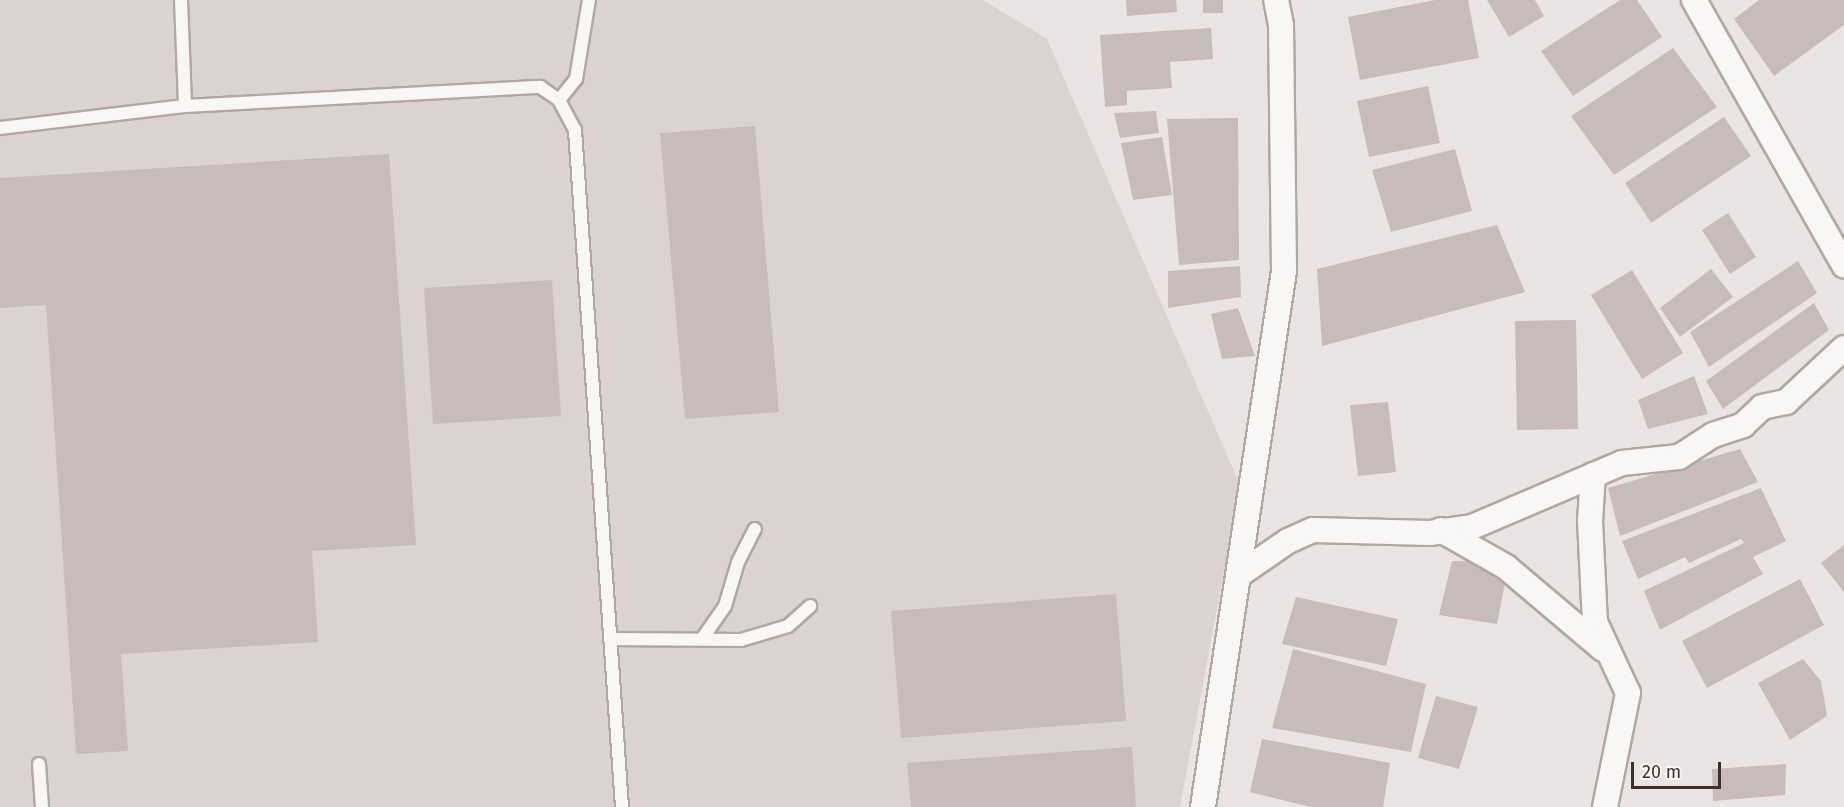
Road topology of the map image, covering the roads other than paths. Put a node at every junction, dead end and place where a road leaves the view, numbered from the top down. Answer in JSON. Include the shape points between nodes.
{"nodes":[{"id":1,"x":181,"y":0,"type":"edge"},
{"id":2,"x":589,"y":0,"type":"edge"},
{"id":3,"x":1276,"y":0,"type":"edge"},
{"id":4,"x":1694,"y":0,"type":"edge"},
{"id":5,"x":559,"y":100,"type":"junction"},
{"id":6,"x":185,"y":106,"type":"junction"},
{"id":7,"x":0,"y":128,"type":"edge"},
{"id":8,"x":1844,"y":265,"type":"edge"},
{"id":9,"x":1844,"y":348,"type":"edge"},
{"id":10,"x":1593,"y":475,"type":"junction"},
{"id":11,"x":755,"y":529,"type":"dead end"},
{"id":12,"x":1441,"y":530,"type":"junction"},
{"id":13,"x":1240,"y":574,"type":"junction"},
{"id":14,"x":810,"y":606,"type":"dead end"},
{"id":15,"x":611,"y":639,"type":"junction"},
{"id":16,"x":702,"y":639,"type":"junction"},
{"id":17,"x":1612,"y":657,"type":"junction"},
{"id":18,"x":39,"y":764,"type":"dead end"},
{"id":19,"x":42,"y":807,"type":"edge"},
{"id":20,"x":622,"y":807,"type":"edge"},
{"id":21,"x":1203,"y":807,"type":"edge"},
{"id":22,"x":1605,"y":807,"type":"edge"}],
"edges":[{"from":1,"to":6,"type":"lane"},
{"from":2,"to":5,"type":"lane","via":[[576,79]]},
{"from":3,"to":13,"type":"street","via":[[1281,25],[1284,271]]},
{"from":4,"to":8,"type":"street"},
{"from":5,"to":6,"type":"lane","via":[[540,87]]},
{"from":5,"to":15,"type":"lane","via":[[575,130]]},
{"from":6,"to":7,"type":"lane"},
{"from":9,"to":10,"type":"street","via":[[1786,402],[1762,407],[1743,425],[1713,435],[1679,457],[1622,463]]},
{"from":10,"to":12,"type":"street","via":[[1472,527]]},
{"from":10,"to":17,"type":"street","via":[[1590,521],[1595,622]]},
{"from":11,"to":16,"type":"lane","via":[[738,562],[725,606]]},
{"from":12,"to":13,"type":"street","via":[[1313,530],[1288,541]]},
{"from":12,"to":17,"type":"street","via":[[1506,567]]},
{"from":13,"to":21,"type":"street"},
{"from":14,"to":16,"type":"lane","via":[[788,626],[741,640]]},
{"from":15,"to":16,"type":"lane"},
{"from":15,"to":20,"type":"lane"},
{"from":17,"to":22,"type":"street","via":[[1628,693]]},
{"from":18,"to":19,"type":"lane"}]}
